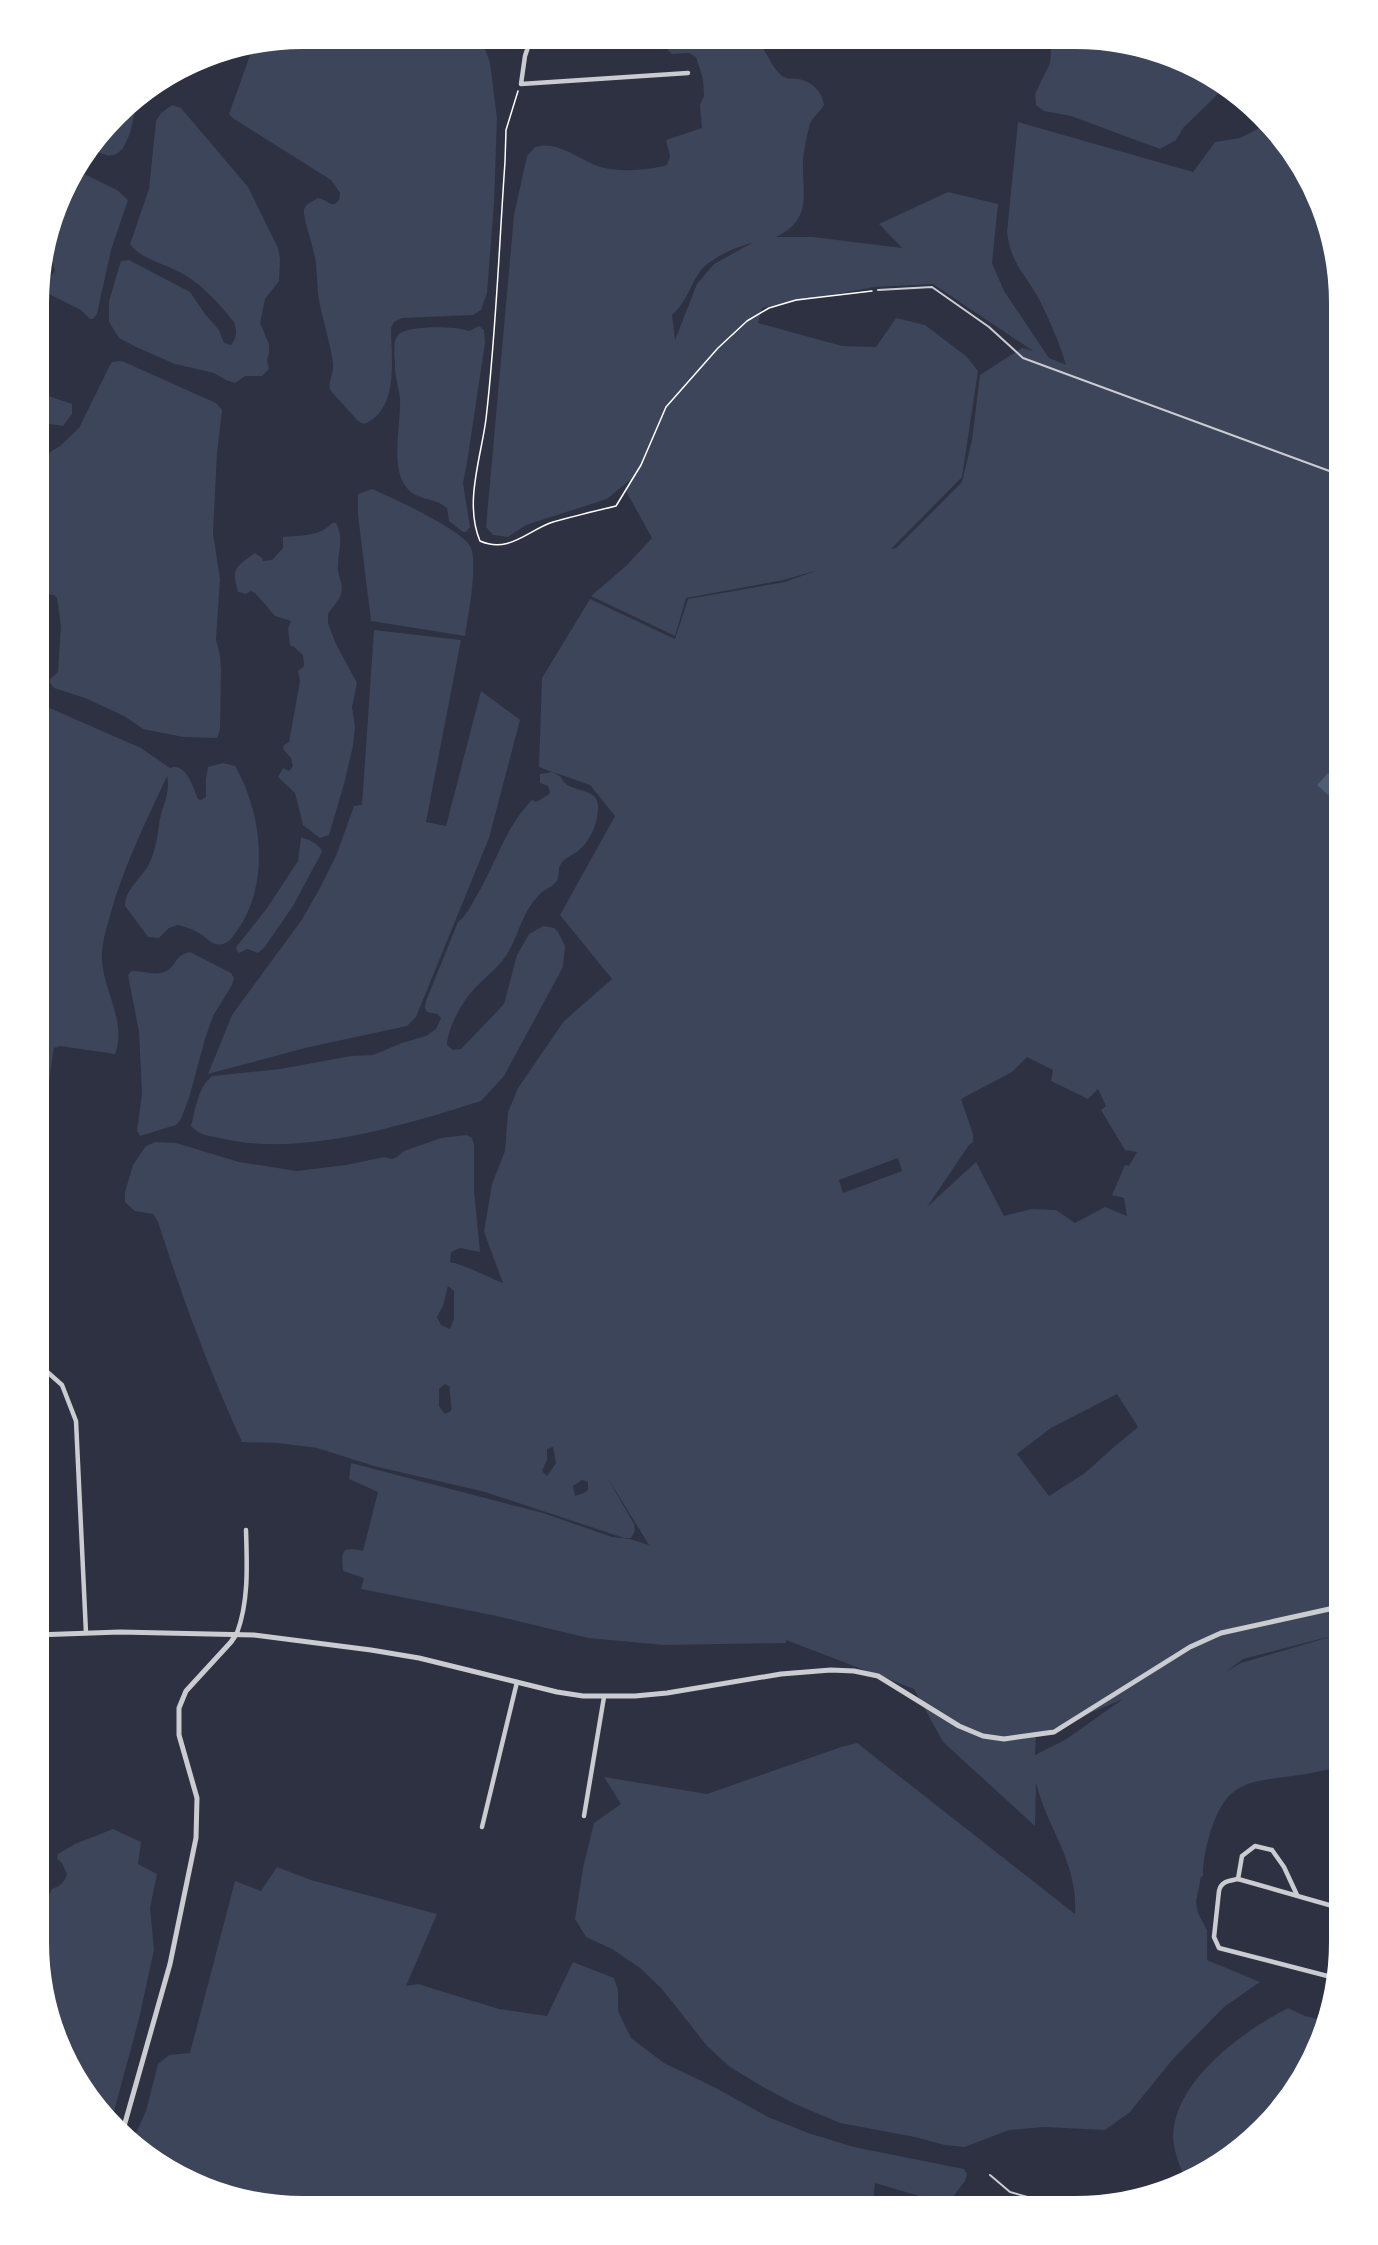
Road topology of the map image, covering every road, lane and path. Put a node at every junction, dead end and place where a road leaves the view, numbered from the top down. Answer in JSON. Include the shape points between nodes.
{"nodes":[{"id":1,"x":529,"y":45,"type":"edge"},
{"id":2,"x":688,"y":73,"type":"dead end"},
{"id":3,"x":521,"y":84,"type":"junction"},
{"id":4,"x":878,"y":290,"type":"joint"},
{"id":5,"x":1333,"y":472,"type":"edge"},
{"id":6,"x":45,"y":1370,"type":"edge"},
{"id":7,"x":246,"y":1530,"type":"dead end"},
{"id":8,"x":1333,"y":1607,"type":"edge"},
{"id":9,"x":86,"y":1632,"type":"junction"},
{"id":10,"x":237,"y":1633,"type":"junction"},
{"id":11,"x":45,"y":1634,"type":"edge"},
{"id":12,"x":517,"y":1682,"type":"junction"},
{"id":13,"x":604,"y":1697,"type":"junction"},
{"id":14,"x":584,"y":1815,"type":"dead end"},
{"id":15,"x":482,"y":1827,"type":"dead end"},
{"id":16,"x":1238,"y":1880,"type":"junction"},
{"id":17,"x":1297,"y":1895,"type":"junction"},
{"id":18,"x":1333,"y":1907,"type":"edge"},
{"id":19,"x":1331,"y":1977,"type":"edge"},
{"id":20,"x":124,"y":2128,"type":"edge"},
{"id":21,"x":990,"y":2175,"type":"dead end"},
{"id":22,"x":1038,"y":2200,"type":"edge"}],
"edges":[{"from":1,"to":3,"type":"street"},
{"from":2,"to":3,"type":"street"},
{"from":3,"to":4,"type":"path","via":[[506,130],[486,419],[474,499],[480,541],[511,544],[550,523],[616,506],[666,407],[747,321],[769,308],[796,300]]},
{"from":4,"to":5,"type":"lane","via":[[932,287],[989,327],[1023,358]]},
{"from":6,"to":9,"type":"street","via":[[62,1385],[76,1421]]},
{"from":7,"to":10,"type":"street","via":[[245,1597]]},
{"from":8,"to":13,"type":"street","via":[[1221,1633],[1190,1647],[1053,1732],[1004,1739],[959,1726],[878,1676],[854,1671],[799,1672],[667,1693]]},
{"from":9,"to":10,"type":"street"},
{"from":9,"to":11,"type":"street"},
{"from":10,"to":12,"type":"street","via":[[380,1651]]},
{"from":10,"to":20,"type":"street","via":[[186,1691],[179,1708],[179,1735],[197,1798],[196,1838],[170,1964]]},
{"from":12,"to":13,"type":"street","via":[[557,1692]]},
{"from":12,"to":15,"type":"street"},
{"from":13,"to":14,"type":"street"},
{"from":16,"to":17,"type":"street"},
{"from":16,"to":17,"type":"street","via":[[1242,1856],[1255,1846],[1272,1850]]},
{"from":16,"to":19,"type":"street","via":[[1220,1886],[1214,1937],[1219,1948]]},
{"from":17,"to":18,"type":"street"},
{"from":21,"to":22,"type":"lane","via":[[1010,2192]]}]}
